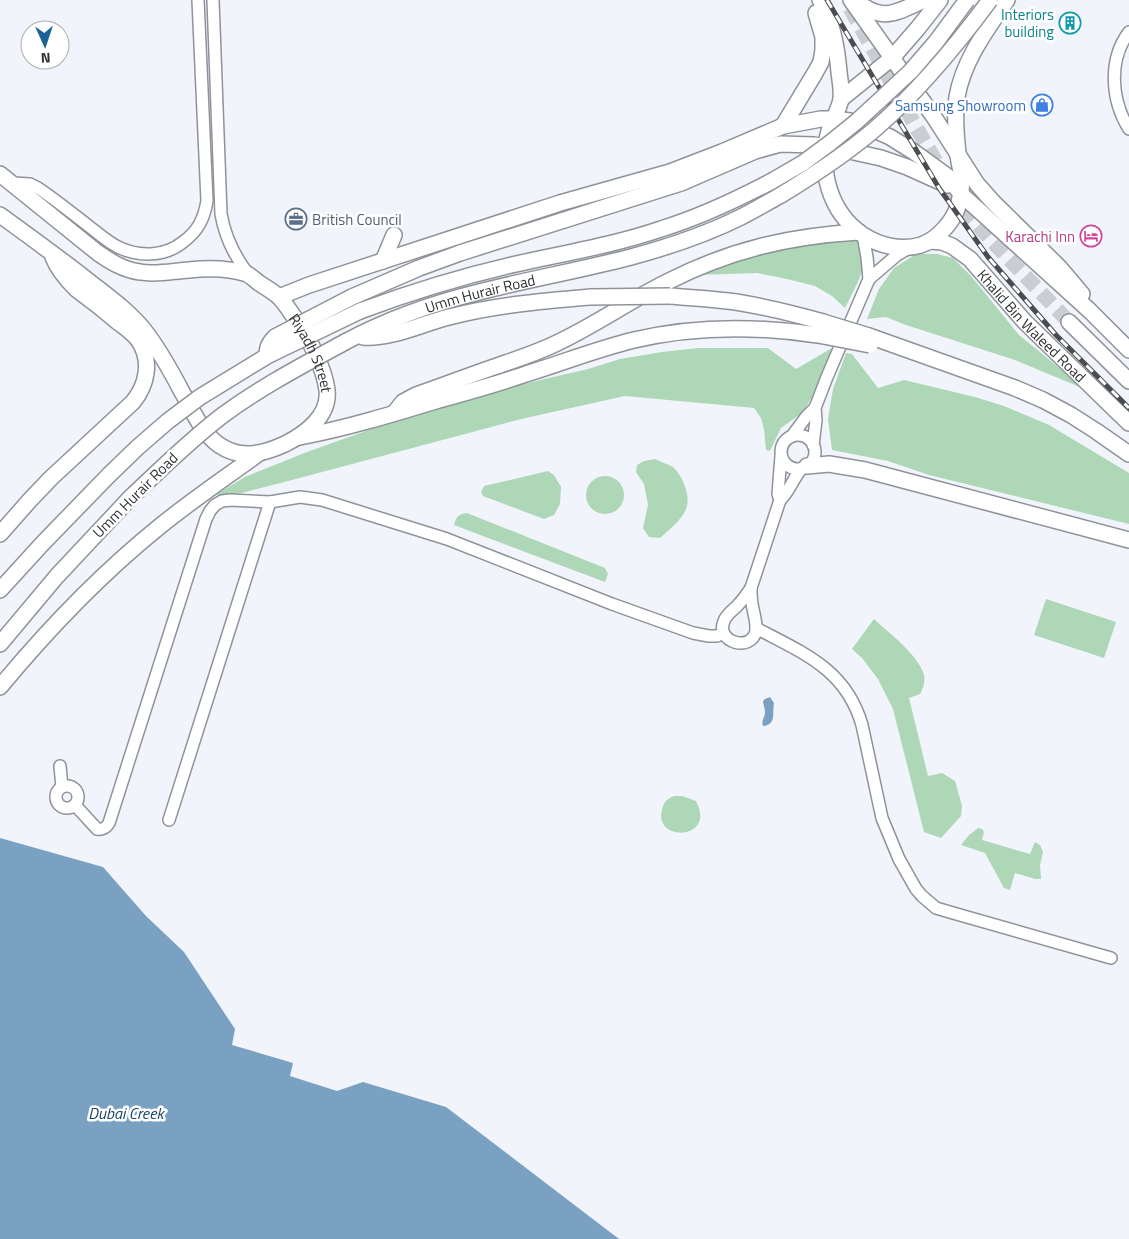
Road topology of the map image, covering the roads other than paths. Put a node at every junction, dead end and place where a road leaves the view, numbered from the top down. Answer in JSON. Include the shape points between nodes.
{"nodes":[{"id":1,"x":198,"y":0,"type":"edge"},
{"id":2,"x":213,"y":0,"type":"edge"},
{"id":3,"x":810,"y":0,"type":"edge"},
{"id":4,"x":820,"y":0,"type":"edge"},
{"id":5,"x":851,"y":0,"type":"edge"},
{"id":6,"x":855,"y":0,"type":"edge"},
{"id":7,"x":924,"y":0,"type":"edge"},
{"id":8,"x":940,"y":0,"type":"edge"},
{"id":9,"x":967,"y":0,"type":"edge"},
{"id":10,"x":990,"y":0,"type":"edge"},
{"id":11,"x":1007,"y":0,"type":"edge"},
{"id":12,"x":1129,"y":32,"type":"edge"},
{"id":13,"x":892,"y":58,"type":"junction"},
{"id":14,"x":841,"y":99,"type":"junction"},
{"id":15,"x":834,"y":119,"type":"junction"},
{"id":16,"x":783,"y":126,"type":"junction"},
{"id":17,"x":1129,"y":129,"type":"edge"},
{"id":18,"x":826,"y":147,"type":"junction"},
{"id":19,"x":958,"y":154,"type":"junction"},
{"id":20,"x":0,"y":174,"type":"edge"},
{"id":21,"x":13,"y":183,"type":"junction"},
{"id":22,"x":959,"y":192,"type":"junction"},
{"id":23,"x":0,"y":215,"type":"edge"},
{"id":24,"x":861,"y":233,"type":"junction"},
{"id":25,"x":394,"y":235,"type":"dead end"},
{"id":26,"x":930,"y":241,"type":"junction"},
{"id":27,"x":909,"y":248,"type":"junction"},
{"id":28,"x":50,"y":251,"type":"junction"},
{"id":29,"x":383,"y":261,"type":"junction"},
{"id":30,"x":248,"y":275,"type":"junction"},
{"id":31,"x":869,"y":279,"type":"junction"},
{"id":32,"x":279,"y":297,"type":"junction"},
{"id":33,"x":1090,"y":311,"type":"junction"},
{"id":34,"x":1069,"y":322,"type":"tunnel mouth"},
{"id":35,"x":821,"y":329,"type":"junction"},
{"id":36,"x":350,"y":339,"type":"junction"},
{"id":37,"x":1129,"y":350,"type":"edge"},
{"id":38,"x":267,"y":356,"type":"junction"},
{"id":39,"x":1129,"y":381,"type":"edge"},
{"id":40,"x":815,"y":408,"type":"junction"},
{"id":41,"x":395,"y":414,"type":"junction"},
{"id":42,"x":1129,"y":423,"type":"edge"},
{"id":43,"x":792,"y":436,"type":"junction"},
{"id":44,"x":296,"y":438,"type":"junction"},
{"id":45,"x":813,"y":444,"type":"junction"},
{"id":46,"x":1125,"y":451,"type":"edge"},
{"id":47,"x":258,"y":454,"type":"junction"},
{"id":48,"x":781,"y":456,"type":"junction"},
{"id":49,"x":1129,"y":465,"type":"edge"},
{"id":50,"x":805,"y":467,"type":"junction"},
{"id":51,"x":780,"y":500,"type":"junction"},
{"id":52,"x":270,"y":502,"type":"junction"},
{"id":53,"x":0,"y":534,"type":"edge"},
{"id":54,"x":1129,"y":540,"type":"edge"},
{"id":55,"x":751,"y":588,"type":"junction"},
{"id":56,"x":0,"y":590,"type":"edge"},
{"id":57,"x":756,"y":628,"type":"junction"},
{"id":58,"x":724,"y":633,"type":"junction"},
{"id":59,"x":0,"y":644,"type":"edge"},
{"id":60,"x":0,"y":687,"type":"edge"},
{"id":61,"x":60,"y":766,"type":"dead end"},
{"id":62,"x":62,"y":787,"type":"junction"},
{"id":63,"x":75,"y":804,"type":"junction"},
{"id":64,"x":169,"y":820,"type":"dead end"},
{"id":65,"x":1110,"y":958,"type":"dead end"}],
"edges":[{"from":1,"to":21,"type":"street","via":[[207,200],[200,225],[190,237],[178,247],[163,252],[133,252],[101,236],[38,188]]},
{"from":2,"to":30,"type":"street","via":[[221,214],[228,240]]},
{"from":3,"to":16,"type":"main road","via":[[823,37],[821,62]]},
{"from":4,"to":14,"type":"main road","via":[[835,41]]},
{"from":5,"to":13,"type":"main road"},
{"from":6,"to":7,"type":"main road","via":[[884,15]]},
{"from":8,"to":13,"type":"main road"},
{"from":9,"to":38,"type":"main road","name":"Umm Hurair Road","bridge":true,"via":[[911,71],[868,111],[803,163],[738,199],[627,239],[426,288],[360,311]]},
{"from":10,"to":36,"type":"main road","name":"Umm Hurair Road","bridge":true,"via":[[930,75],[875,129],[814,175],[740,217],[705,233],[632,257],[440,303]]},
{"from":11,"to":19,"type":"main road","via":[[962,77],[955,118]]},
{"from":12,"to":17,"type":"street","via":[[1119,50],[1114,79],[1118,107]]},
{"from":13,"to":14,"type":"main road"},
{"from":13,"to":19,"type":"main road"},
{"from":14,"to":15,"type":"main road"},
{"from":15,"to":16,"type":"main road"},
{"from":15,"to":18,"type":"main road"},
{"from":15,"to":22,"type":"main road","via":[[850,121],[890,137],[947,176]]},
{"from":16,"to":29,"type":"main road","via":[[670,172],[560,203]]},
{"from":18,"to":22,"type":"main road","via":[[899,164],[933,177]]},
{"from":18,"to":24,"type":"main road","via":[[825,168],[830,194],[843,217]]},
{"from":18,"to":38,"type":"main road","bridge":true,"via":[[792,144],[767,147],[681,183],[419,268],[352,297],[275,337],[267,348]]},
{"from":19,"to":22,"type":"main road"},
{"from":19,"to":33,"type":"main road","via":[[992,202],[1079,290]]},
{"from":20,"to":21,"type":"main road","name":"Riyadh Street"},
{"from":21,"to":30,"type":"main road","name":"Riyadh Street","via":[[82,240],[125,269],[155,274],[211,269]]},
{"from":22,"to":26,"type":"main road","via":[[954,216]]},
{"from":22,"to":33,"type":"main road"},
{"from":23,"to":28,"type":"main road","name":"Riyadh Street"},
{"from":24,"to":27,"type":"main road","via":[[883,244]]},
{"from":24,"to":31,"type":"street"},
{"from":24,"to":41,"type":"main road","via":[[835,233],[768,244],[700,266],[560,342],[416,394],[403,402]]},
{"from":25,"to":29,"type":"main road"},
{"from":26,"to":27,"type":"main road"},
{"from":26,"to":42,"type":"main road","name":"Khalid Bin Waleed Road","via":[[952,246],[970,259],[1025,322]]},
{"from":27,"to":31,"type":"street"},
{"from":28,"to":47,"type":"main road","name":"Riyadh Street","via":[[112,299],[142,328],[155,344],[204,430],[219,445],[231,451]]},
{"from":28,"to":53,"type":"main road","via":[[68,281],[140,342],[145,354],[146,378],[133,402],[51,478]]},
{"from":29,"to":32,"type":"main road"},
{"from":30,"to":32,"type":"main road","name":"Riyadh Street"},
{"from":31,"to":40,"type":"street"},
{"from":32,"to":44,"type":"main road","name":"Riyadh Street","via":[[306,333],[326,381],[325,407],[319,419]]},
{"from":33,"to":37,"type":"main road"},
{"from":34,"to":39,"type":"main road"},
{"from":35,"to":36,"type":"main road","bridge":true,"via":[[774,310],[737,302],[670,296],[590,297],[505,306],[448,317],[382,336]]},
{"from":35,"to":41,"type":"main road","via":[[706,330],[644,338]]},
{"from":35,"to":46,"type":"main road","bridge":true,"via":[[923,356],[1015,388],[1071,415]]},
{"from":36,"to":59,"type":"main road","name":"Umm Hurair Road","bridge":true,"via":[[275,381],[222,416],[173,456],[57,576]]},
{"from":38,"to":56,"type":"main road","name":"Umm Hurair Road","bridge":true,"via":[[194,402],[138,447]]},
{"from":40,"to":43,"type":"street"},
{"from":40,"to":45,"type":"street"},
{"from":41,"to":44,"type":"main road"},
{"from":43,"to":45,"type":"street","via":[[804,436]]},
{"from":43,"to":48,"type":"street","via":[[783,444]]},
{"from":44,"to":47,"type":"main road","name":"Riyadh Street"},
{"from":45,"to":50,"type":"street","via":[[814,459]]},
{"from":46,"to":49,"type":"main road","via":[[1122,454]]},
{"from":47,"to":60,"type":"main road","via":[[187,505],[131,551],[65,614]]},
{"from":48,"to":50,"type":"street","via":[[795,469]]},
{"from":48,"to":51,"type":"street"},
{"from":50,"to":51,"type":"street"},
{"from":50,"to":54,"type":"main road","via":[[829,464],[865,470]]},
{"from":51,"to":55,"type":"street"},
{"from":52,"to":58,"type":"street","via":[[300,497],[322,500],[447,539],[693,633],[716,636]]},
{"from":52,"to":63,"type":"street","via":[[222,501],[210,511],[107,827],[97,829]]},
{"from":52,"to":64,"type":"street"},
{"from":55,"to":57,"type":"street"},
{"from":55,"to":58,"type":"street","via":[[726,617],[722,628]]},
{"from":57,"to":58,"type":"street","via":[[750,640],[740,644],[726,638]]},
{"from":57,"to":65,"type":"street","via":[[818,661],[840,682],[853,701],[859,713],[889,837],[916,888],[929,903],[945,911]]},
{"from":61,"to":62,"type":"street"},
{"from":62,"to":63,"type":"street","via":[[70,786],[76,790],[78,798]]},
{"from":62,"to":63,"type":"street","via":[[57,792],[58,803],[64,808]]}]}
